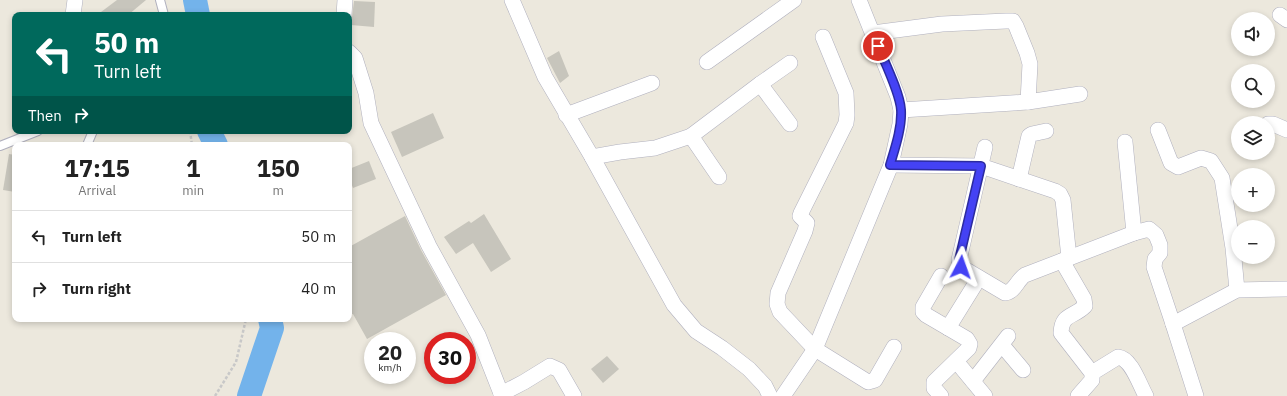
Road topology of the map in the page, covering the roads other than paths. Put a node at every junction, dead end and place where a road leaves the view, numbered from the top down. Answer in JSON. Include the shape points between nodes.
{"nodes":[{"id":1,"x":75,"y":0,"type":"edge"},
{"id":2,"x":160,"y":0,"type":"edge"},
{"id":3,"x":345,"y":0,"type":"edge"},
{"id":4,"x":512,"y":0,"type":"edge"},
{"id":5,"x":794,"y":0,"type":"edge"},
{"id":6,"x":859,"y":0,"type":"edge"},
{"id":7,"x":73,"y":12,"type":"edge"},
{"id":8,"x":163,"y":12,"type":"edge"},
{"id":9,"x":344,"y":12,"type":"edge"},
{"id":10,"x":873,"y":33,"type":"junction"},
{"id":11,"x":823,"y":37,"type":"dead end"},
{"id":12,"x":352,"y":55,"type":"edge"},
{"id":13,"x":707,"y":62,"type":"dead end"},
{"id":14,"x":790,"y":63,"type":"dead end"},
{"id":15,"x":652,"y":83,"type":"dead end"},
{"id":16,"x":760,"y":84,"type":"junction"},
{"id":17,"x":1080,"y":94,"type":"dead end"},
{"id":18,"x":1028,"y":102,"type":"junction"},
{"id":19,"x":901,"y":110,"type":"junction"},
{"id":20,"x":566,"y":115,"type":"junction"},
{"id":21,"x":790,"y":124,"type":"dead end"},
{"id":22,"x":1275,"y":125,"type":"edge"},
{"id":23,"x":1158,"y":130,"type":"dead end"},
{"id":24,"x":1287,"y":130,"type":"edge"},
{"id":25,"x":1046,"y":131,"type":"dead end"},
{"id":26,"x":30,"y":134,"type":"edge"},
{"id":27,"x":691,"y":136,"type":"junction"},
{"id":28,"x":1125,"y":142,"type":"dead end"},
{"id":29,"x":0,"y":146,"type":"edge"},
{"id":30,"x":985,"y":147,"type":"dead end"},
{"id":31,"x":592,"y":158,"type":"junction"},
{"id":32,"x":890,"y":165,"type":"junction"},
{"id":33,"x":981,"y":166,"type":"junction"},
{"id":34,"x":719,"y":176,"type":"dead end"},
{"id":35,"x":1019,"y":179,"type":"junction"},
{"id":36,"x":1134,"y":233,"type":"junction"},
{"id":37,"x":1066,"y":260,"type":"junction"},
{"id":38,"x":941,"y":276,"type":"dead end"},
{"id":39,"x":979,"y":278,"type":"junction"},
{"id":40,"x":1287,"y":289,"type":"edge"},
{"id":41,"x":1237,"y":290,"type":"junction"},
{"id":42,"x":1173,"y":324,"type":"junction"},
{"id":43,"x":948,"y":328,"type":"junction"},
{"id":44,"x":894,"y":347,"type":"dead end"},
{"id":45,"x":815,"y":349,"type":"junction"},
{"id":46,"x":956,"y":360,"type":"junction"},
{"id":47,"x":1023,"y":370,"type":"dead end"},
{"id":48,"x":973,"y":381,"type":"junction"},
{"id":49,"x":1088,"y":388,"type":"edge"},
{"id":50,"x":502,"y":395,"type":"edge"},
{"id":51,"x":574,"y":396,"type":"edge"},
{"id":52,"x":770,"y":396,"type":"edge"},
{"id":53,"x":783,"y":396,"type":"edge"},
{"id":54,"x":941,"y":396,"type":"edge"},
{"id":55,"x":985,"y":396,"type":"edge"},
{"id":56,"x":1146,"y":396,"type":"edge"},
{"id":57,"x":1196,"y":396,"type":"edge"}],
"edges":[{"from":1,"to":7,"type":"street"},
{"from":2,"to":8,"type":"lane"},
{"from":3,"to":9,"type":"street"},
{"from":4,"to":20,"type":"street","via":[[545,77]]},
{"from":5,"to":13,"type":"street"},
{"from":6,"to":10,"type":"street"},
{"from":10,"to":18,"type":"street","via":[[942,24],[1013,22],[1030,64]]},
{"from":10,"to":19,"type":"street"},
{"from":11,"to":45,"type":"street","via":[[846,93],[846,123],[801,213],[800,216],[807,223],[805,231],[778,293],[777,304],[780,312]]},
{"from":12,"to":50,"type":"street","via":[[366,94],[371,123],[428,246],[478,335]]},
{"from":14,"to":16,"type":"street"},
{"from":15,"to":20,"type":"street"},
{"from":16,"to":21,"type":"street"},
{"from":16,"to":27,"type":"street"},
{"from":17,"to":18,"type":"street"},
{"from":18,"to":19,"type":"street"},
{"from":19,"to":32,"type":"street"},
{"from":20,"to":31,"type":"street"},
{"from":22,"to":24,"type":"street"},
{"from":23,"to":41,"type":"street","via":[[1171,163],[1178,167],[1201,158],[1211,161],[1222,178]]},
{"from":25,"to":35,"type":"street","via":[[1029,136]]},
{"from":26,"to":29,"type":"lane"},
{"from":27,"to":31,"type":"street","via":[[655,148]]},
{"from":27,"to":34,"type":"street"},
{"from":28,"to":36,"type":"street"},
{"from":30,"to":33,"type":"street"},
{"from":31,"to":52,"type":"street","via":[[674,305],[696,331],[749,370]]},
{"from":32,"to":33,"type":"street"},
{"from":32,"to":45,"type":"street"},
{"from":33,"to":35,"type":"street"},
{"from":33,"to":39,"type":"street","via":[[959,260],[961,267]]},
{"from":35,"to":37,"type":"street","via":[[1060,194]]},
{"from":36,"to":37,"type":"street"},
{"from":36,"to":42,"type":"street","via":[[1149,229],[1156,235],[1160,253],[1155,259],[1154,267]]},
{"from":37,"to":39,"type":"street","via":[[1025,275],[1010,293],[1005,293]]},
{"from":37,"to":49,"type":"street","via":[[1085,306],[1066,318],[1061,333]]},
{"from":38,"to":43,"type":"street","via":[[923,307],[923,312]]},
{"from":39,"to":43,"type":"street"},
{"from":40,"to":41,"type":"street"},
{"from":41,"to":42,"type":"street"},
{"from":42,"to":57,"type":"street"},
{"from":43,"to":46,"type":"street","via":[[967,339],[970,344]]},
{"from":44,"to":45,"type":"street","via":[[875,380],[868,382]]},
{"from":45,"to":53,"type":"street"},
{"from":46,"to":48,"type":"street"},
{"from":46,"to":54,"type":"street","via":[[934,382],[934,388]]},
{"from":47,"to":48,"type":"street","via":[[1005,341]]},
{"from":48,"to":55,"type":"street"},
{"from":49,"to":56,"type":"street","via":[[1118,357],[1129,363]]},
{"from":50,"to":51,"type":"street","via":[[550,366],[559,370]]}]}
